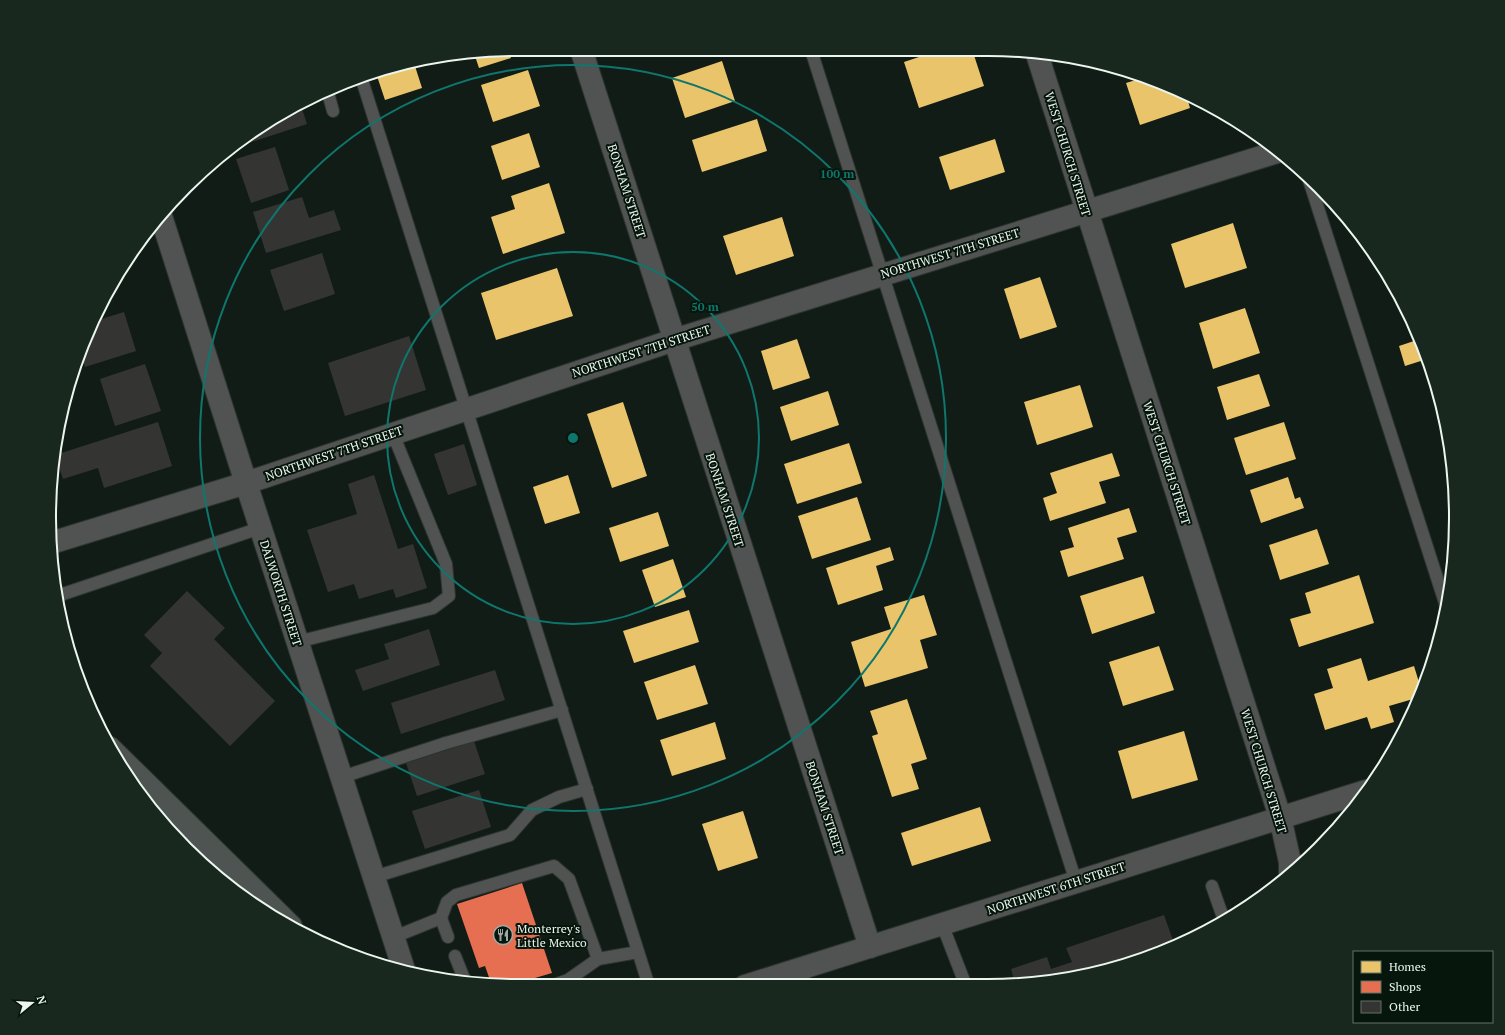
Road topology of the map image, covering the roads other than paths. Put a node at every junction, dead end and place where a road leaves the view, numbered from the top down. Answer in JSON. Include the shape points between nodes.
{"nodes":[{"id":1,"x":583,"y":56,"type":"edge"},
{"id":2,"x":813,"y":56,"type":"edge"},
{"id":3,"x":1039,"y":59,"type":"edge"},
{"id":4,"x":363,"y":82,"type":"edge"},
{"id":5,"x":329,"y":97,"type":"edge"},
{"id":6,"x":333,"y":111,"type":"dead end"},
{"id":7,"x":1271,"y":154,"type":"edge"},
{"id":8,"x":1312,"y":189,"type":"edge"},
{"id":9,"x":1086,"y":211,"type":"junction"},
{"id":10,"x":163,"y":223,"type":"edge"},
{"id":11,"x":883,"y":274,"type":"junction"},
{"id":12,"x":674,"y":340,"type":"junction"},
{"id":13,"x":467,"y":409,"type":"junction"},
{"id":14,"x":393,"y":434,"type":"junction"},
{"id":15,"x":246,"y":483,"type":"junction"},
{"id":16,"x":260,"y":528,"type":"junction"},
{"id":17,"x":57,"y":541,"type":"edge"},
{"id":18,"x":63,"y":594,"type":"edge"},
{"id":19,"x":1442,"y":594,"type":"edge"},
{"id":20,"x":298,"y":642,"type":"junction"},
{"id":21,"x":562,"y":710,"type":"junction"},
{"id":22,"x":130,"y":768,"type":"edge"},
{"id":23,"x":342,"y":777,"type":"junction"},
{"id":24,"x":587,"y":789,"type":"junction"},
{"id":25,"x":1357,"y":794,"type":"edge"},
{"id":26,"x":1280,"y":817,"type":"junction"},
{"id":27,"x":1290,"y":866,"type":"edge"},
{"id":28,"x":374,"y":877,"type":"junction"},
{"id":29,"x":1076,"y":882,"type":"junction"},
{"id":30,"x":1212,"y":886,"type":"dead end"},
{"id":31,"x":273,"y":909,"type":"edge"},
{"id":32,"x":1222,"y":915,"type":"edge"},
{"id":33,"x":441,"y":918,"type":"junction"},
{"id":34,"x":942,"y":924,"type":"junction"},
{"id":35,"x":394,"y":937,"type":"junction"},
{"id":36,"x":448,"y":937,"type":"dead end"},
{"id":37,"x":870,"y":947,"type":"junction"},
{"id":38,"x":638,"y":952,"type":"junction"},
{"id":39,"x":455,"y":956,"type":"dead end"},
{"id":40,"x":598,"y":959,"type":"junction"},
{"id":41,"x":402,"y":964,"type":"edge"},
{"id":42,"x":463,"y":976,"type":"edge"},
{"id":43,"x":803,"y":977,"type":"edge"},
{"id":44,"x":569,"y":979,"type":"edge"},
{"id":45,"x":647,"y":979,"type":"edge"},
{"id":46,"x":790,"y":979,"type":"edge"},
{"id":47,"x":963,"y":979,"type":"edge"}],
"edges":[{"from":1,"to":12,"type":"street","name":"BONHAM STREET"},
{"from":2,"to":11,"type":"lane"},
{"from":3,"to":9,"type":"street","name":"WEST CHURCH STREET"},
{"from":4,"to":13,"type":"lane"},
{"from":5,"to":6,"type":"lane"},
{"from":7,"to":9,"type":"street","name":"NORTHWEST 7TH STREET"},
{"from":8,"to":19,"type":"lane"},
{"from":9,"to":11,"type":"street","name":"NORTHWEST 7TH STREET"},
{"from":9,"to":26,"type":"street","name":"WEST CHURCH STREET"},
{"from":10,"to":15,"type":"street","name":"DALWORTH STREET"},
{"from":11,"to":12,"type":"street","name":"NORTHWEST 7TH STREET"},
{"from":11,"to":29,"type":"lane"},
{"from":12,"to":13,"type":"street","name":"NORTHWEST 7TH STREET"},
{"from":12,"to":37,"type":"street","name":"BONHAM STREET"},
{"from":13,"to":14,"type":"street","name":"NORTHWEST 7TH STREET"},
{"from":13,"to":21,"type":"lane"},
{"from":14,"to":15,"type":"street","name":"NORTHWEST 7TH STREET"},
{"from":14,"to":20,"type":"lane","via":[[446,564],[449,596],[433,608]]},
{"from":15,"to":16,"type":"street","name":"DALWORTH STREET"},
{"from":15,"to":17,"type":"street","name":"NORTHWEST 7TH STREET"},
{"from":16,"to":18,"type":"lane"},
{"from":16,"to":20,"type":"street","name":"DALWORTH STREET"},
{"from":20,"to":23,"type":"street","name":"DALWORTH STREET"},
{"from":21,"to":23,"type":"lane","via":[[446,743]]},
{"from":21,"to":24,"type":"lane"},
{"from":22,"to":31,"type":"main road"},
{"from":23,"to":28,"type":"street","name":"DALWORTH STREET"},
{"from":24,"to":28,"type":"lane","via":[[560,797],[532,810],[510,835]]},
{"from":24,"to":38,"type":"lane"},
{"from":25,"to":26,"type":"street","name":"NORTHWEST 6TH STREET"},
{"from":26,"to":27,"type":"street","name":"WEST CHURCH STREET"},
{"from":26,"to":29,"type":"street","name":"NORTHWEST 6TH STREET"},
{"from":28,"to":35,"type":"street","name":"DALWORTH STREET"},
{"from":29,"to":34,"type":"street","name":"NORTHWEST 6TH STREET"},
{"from":30,"to":32,"type":"lane"},
{"from":33,"to":35,"type":"lane"},
{"from":33,"to":36,"type":"lane"},
{"from":33,"to":40,"type":"lane","via":[[447,902],[456,895],[554,866],[569,879]]},
{"from":34,"to":37,"type":"street","name":"NORTHWEST 6TH STREET"},
{"from":34,"to":47,"type":"lane"},
{"from":35,"to":41,"type":"street","name":"DALWORTH STREET"},
{"from":37,"to":43,"type":"street","name":"NORTHWEST 6TH STREET"},
{"from":38,"to":40,"type":"lane"},
{"from":38,"to":45,"type":"lane"},
{"from":39,"to":42,"type":"lane"},
{"from":40,"to":44,"type":"lane"},
{"from":43,"to":46,"type":"street","name":"NORTHWEST 6TH STREET"}]}
